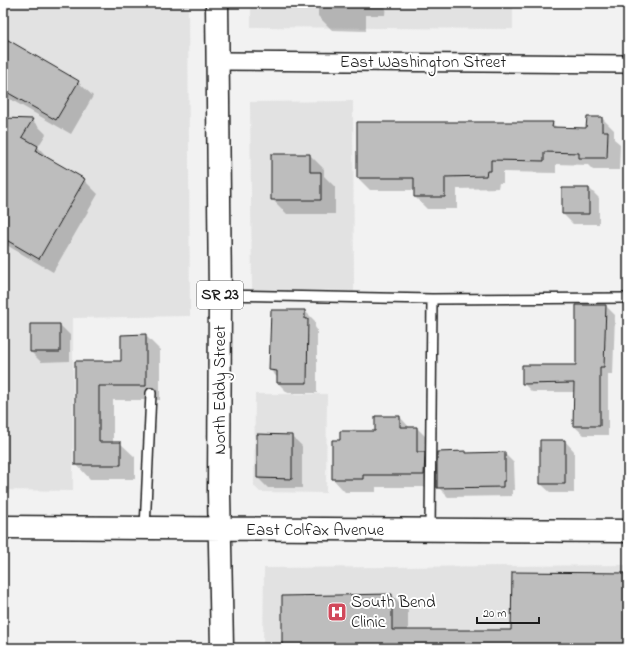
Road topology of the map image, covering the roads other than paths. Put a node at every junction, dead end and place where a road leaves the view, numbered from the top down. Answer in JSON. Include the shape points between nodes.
{"nodes":[{"id":1,"x":217,"y":3,"type":"edge"},
{"id":2,"x":217,"y":61,"type":"junction"},
{"id":3,"x":628,"y":64,"type":"edge"},
{"id":4,"x":220,"y":295,"type":"junction"},
{"id":5,"x":628,"y":298,"type":"edge"},
{"id":6,"x":432,"y":299,"type":"junction"},
{"id":7,"x":151,"y":393,"type":"dead end"},
{"id":8,"x":3,"y":527,"type":"edge"},
{"id":9,"x":145,"y":529,"type":"junction"},
{"id":10,"x":220,"y":530,"type":"junction"},
{"id":11,"x":430,"y":530,"type":"junction"},
{"id":12,"x":628,"y":531,"type":"edge"},
{"id":13,"x":222,"y":648,"type":"edge"}],
"edges":[{"from":1,"to":2,"type":"main road","number":"SR 23"},
{"from":2,"to":3,"type":"street","name":"East Washington Street"},
{"from":2,"to":4,"type":"main road","name":"North Eddy Street","number":"SR 23"},
{"from":4,"to":6,"type":"lane"},
{"from":4,"to":10,"type":"main road","name":"North Eddy Street","number":"SR 23"},
{"from":5,"to":6,"type":"lane"},
{"from":6,"to":11,"type":"lane"},
{"from":7,"to":9,"type":"lane"},
{"from":8,"to":9,"type":"main road","name":"East Colfax Avenue"},
{"from":9,"to":10,"type":"main road","name":"East Colfax Avenue"},
{"from":10,"to":11,"type":"main road","name":"East Colfax Avenue"},
{"from":10,"to":13,"type":"main road","name":"North Eddy Street","number":"SR 23"},
{"from":11,"to":12,"type":"main road","name":"East Colfax Avenue"}]}
